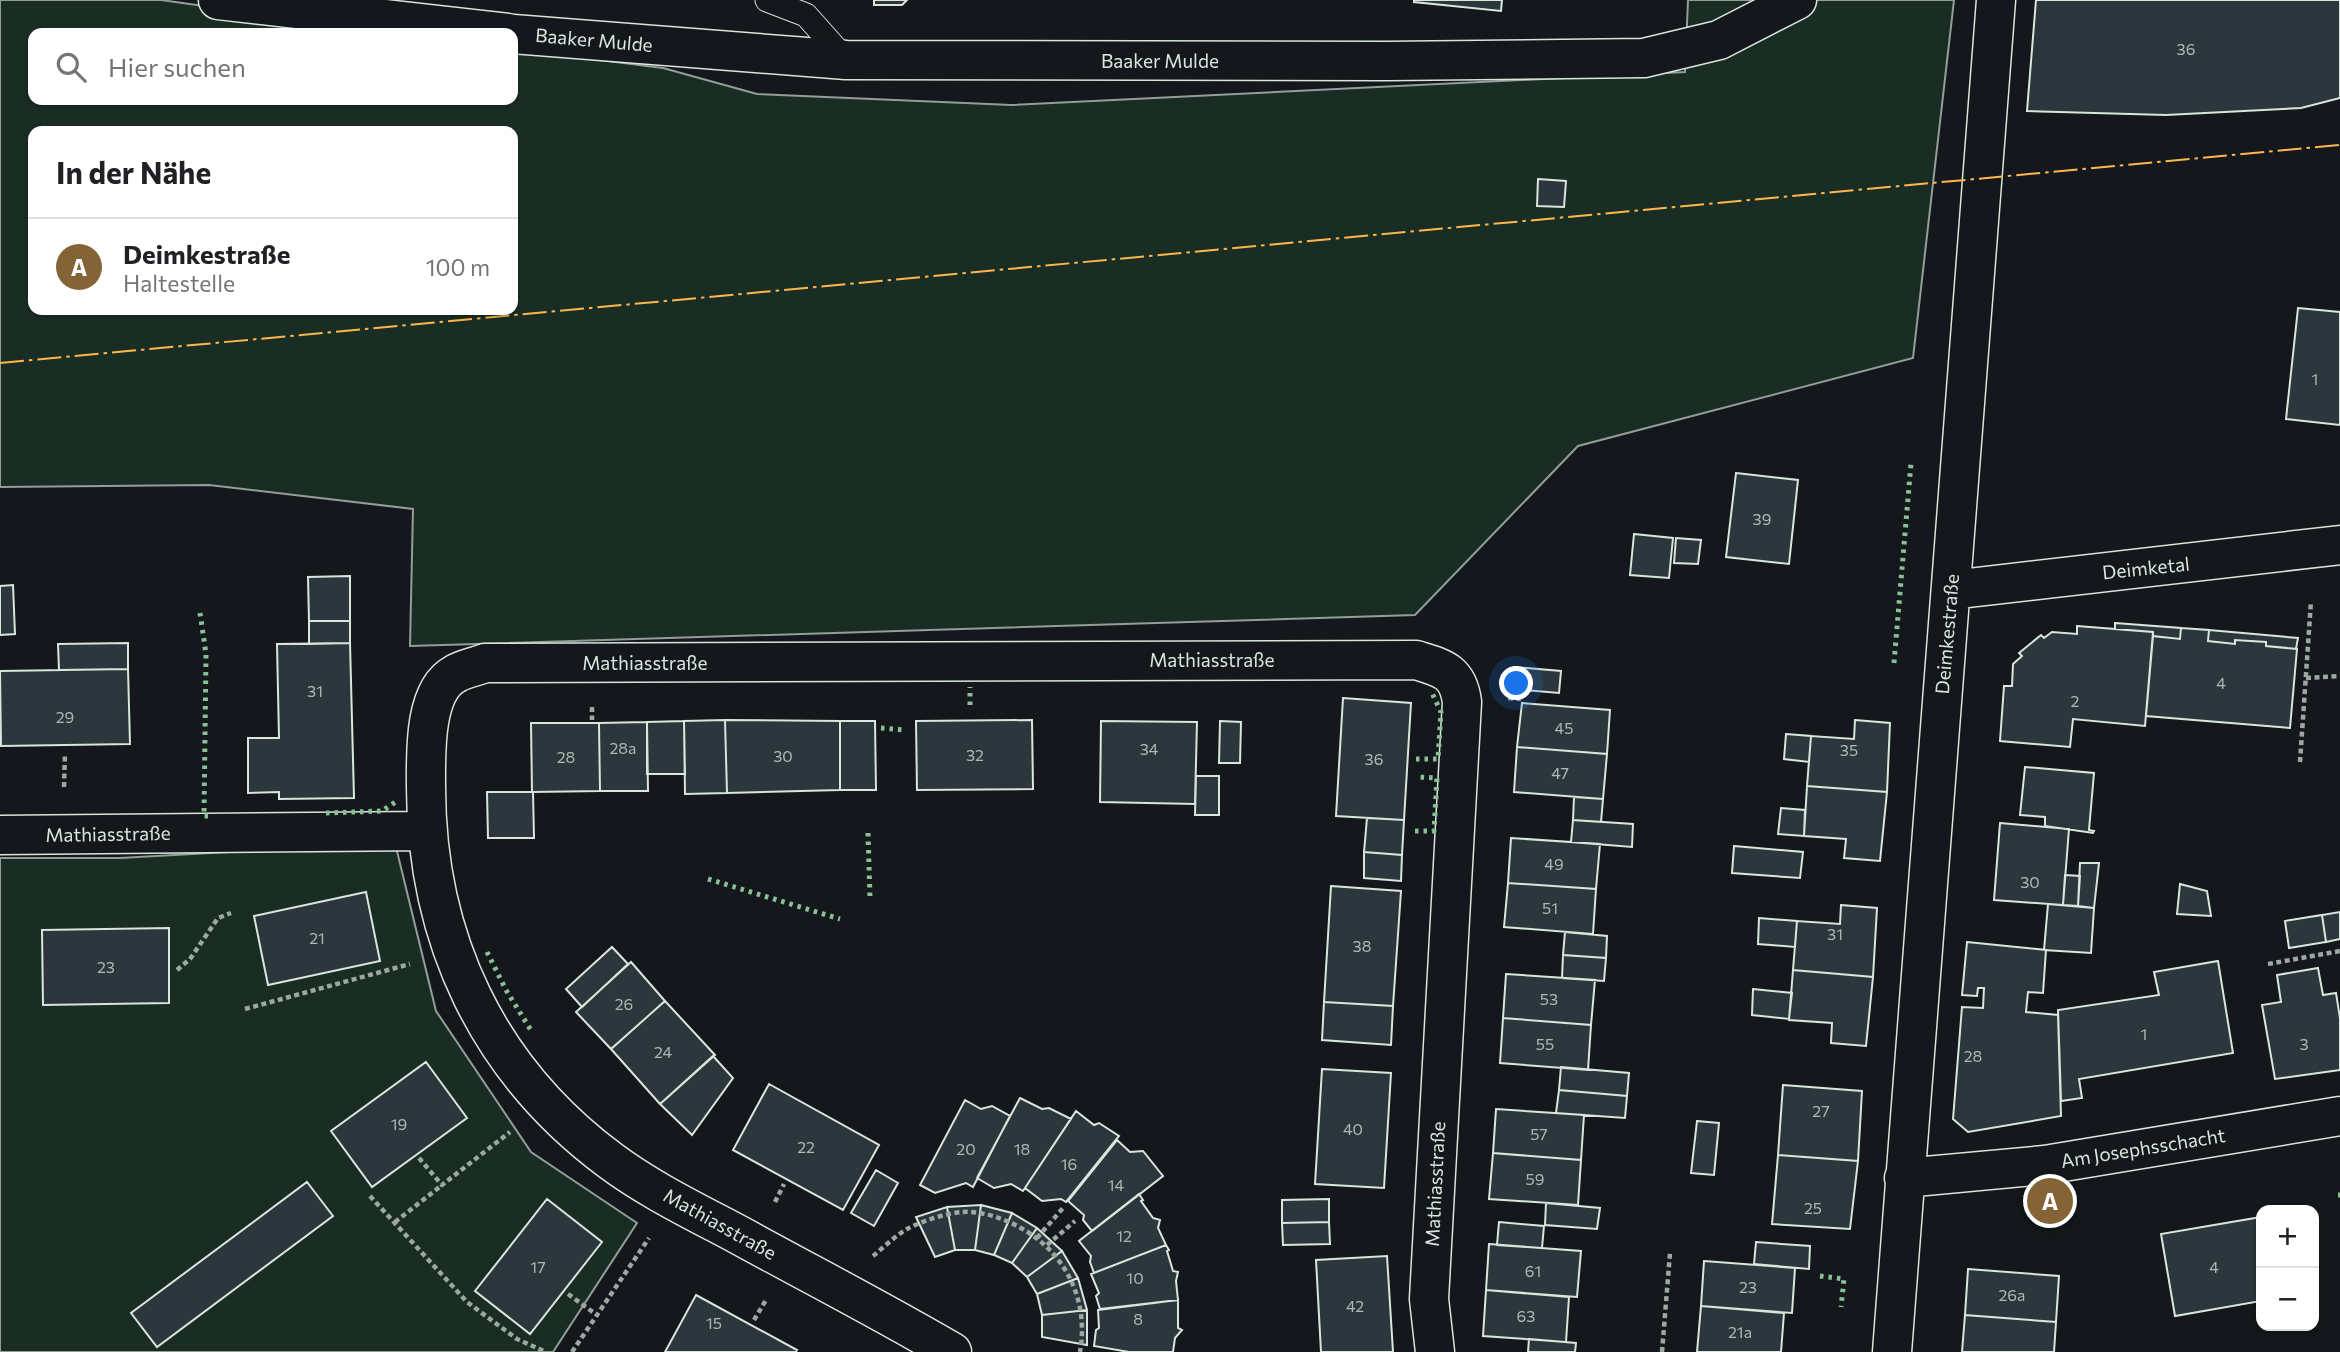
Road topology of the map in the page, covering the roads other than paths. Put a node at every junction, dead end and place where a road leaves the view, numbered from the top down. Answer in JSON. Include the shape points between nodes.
{"nodes":[{"id":1,"x":218,"y":0,"type":"edge"},
{"id":2,"x":766,"y":0,"type":"edge"},
{"id":3,"x":1797,"y":0,"type":"edge"},
{"id":4,"x":1996,"y":0,"type":"edge"},
{"id":5,"x":458,"y":28,"type":"edge"},
{"id":6,"x":518,"y":35,"type":"edge"},
{"id":7,"x":846,"y":60,"type":"junction"},
{"id":8,"x":2340,"y":545,"type":"edge"},
{"id":9,"x":1951,"y":590,"type":"junction"},
{"id":10,"x":426,"y":831,"type":"junction"},
{"id":11,"x":0,"y":835,"type":"edge"},
{"id":12,"x":2340,"y":1115,"type":"edge"},
{"id":13,"x":1904,"y":1178,"type":"junction"},
{"id":14,"x":952,"y":1352,"type":"edge"},
{"id":15,"x":1435,"y":1352,"type":"edge"},
{"id":16,"x":1892,"y":1352,"type":"edge"}],
"edges":[{"from":1,"to":5,"type":"street","name":"Baaker Mulde"},
{"from":2,"to":7,"type":"lane","via":[[806,15]]},
{"from":3,"to":7,"type":"street","name":"Baaker Mulde","via":[[1719,40],[1644,58]]},
{"from":4,"to":9,"type":"street","name":"Deimkestraße"},
{"from":6,"to":7,"type":"street","name":"Baaker Mulde"},
{"from":8,"to":9,"type":"street","name":"Deimketal"},
{"from":9,"to":13,"type":"street","name":"Deimkestraße"},
{"from":10,"to":11,"type":"street","name":"Mathiasstraße"},
{"from":10,"to":14,"type":"street","name":"Mathiasstraße","via":[[459,970],[491,1033],[547,1103],[611,1161],[659,1191]]},
{"from":10,"to":15,"type":"street","name":"Mathiasstraße","via":[[426,743],[435,699],[454,674],[485,663],[1416,660],[1443,669],[1457,681],[1462,702],[1429,1299]]},
{"from":12,"to":13,"type":"street","name":"Am Josephsschacht","via":[[2045,1165]]},
{"from":13,"to":16,"type":"street","name":"Deimkestraße"}]}
